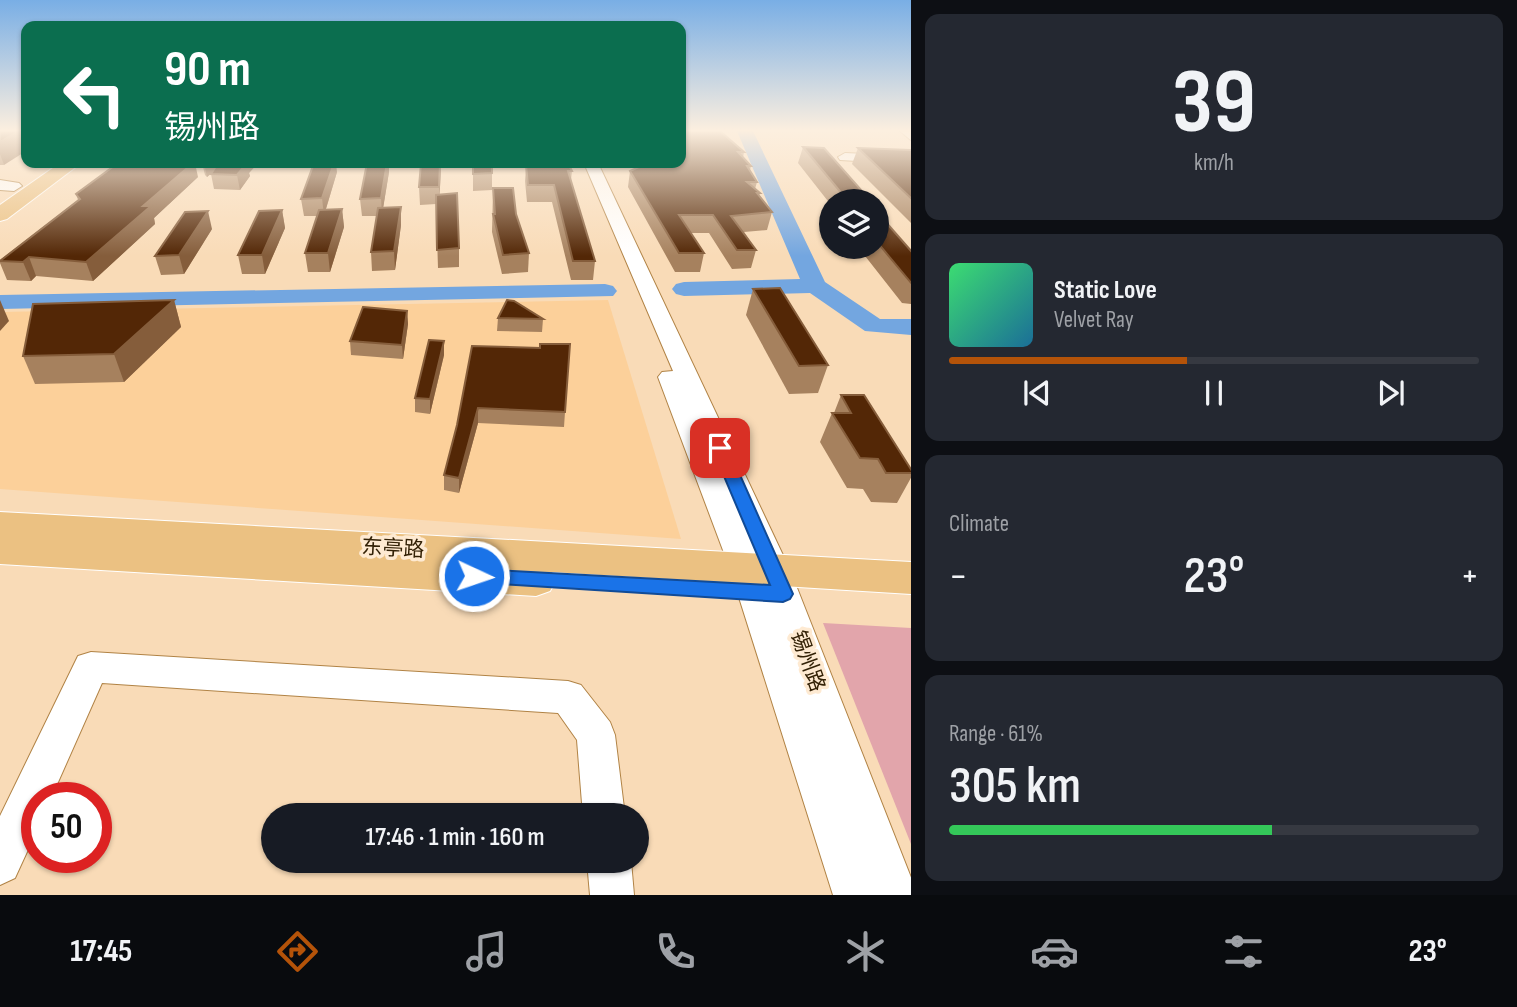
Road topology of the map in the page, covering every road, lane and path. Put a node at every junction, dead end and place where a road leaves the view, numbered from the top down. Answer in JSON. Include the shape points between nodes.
{"nodes":[{"id":1,"x":31,"y":173,"type":"edge"},
{"id":2,"x":58,"y":173,"type":"edge"},
{"id":3,"x":583,"y":173,"type":"edge"},
{"id":4,"x":596,"y":173,"type":"edge"},
{"id":5,"x":4,"y":189,"type":"edge"},
{"id":6,"x":0,"y":215,"type":"edge"},
{"id":7,"x":2,"y":534,"type":"edge"},
{"id":8,"x":911,"y":578,"type":"edge"},
{"id":9,"x":764,"y":581,"type":"junction"},
{"id":10,"x":911,"y":601,"type":"edge"},
{"id":11,"x":603,"y":803,"type":"edge"},
{"id":12,"x":0,"y":863,"type":"edge"},
{"id":13,"x":610,"y":873,"type":"edge"},
{"id":14,"x":612,"y":895,"type":"edge"},
{"id":15,"x":855,"y":895,"type":"edge"},
{"id":16,"x":895,"y":895,"type":"edge"}],
"edges":[{"from":1,"to":5,"type":"main road"},
{"from":2,"to":6,"type":"main road"},
{"from":3,"to":9,"type":"street","name":"锡州路"},
{"from":4,"to":9,"type":"street","name":"锡州路"},
{"from":7,"to":9,"type":"main road","name":"东亭路"},
{"from":8,"to":9,"type":"main road","name":"东亭路"},
{"from":9,"to":10,"type":"main road","name":"东亭路"},
{"from":9,"to":15,"type":"street","name":"锡州路"},
{"from":9,"to":16,"type":"street","name":"锡州路"},
{"from":11,"to":12,"type":"lane","via":[[596,735],[568,697],[91,667]]},
{"from":13,"to":14,"type":"street"}]}
